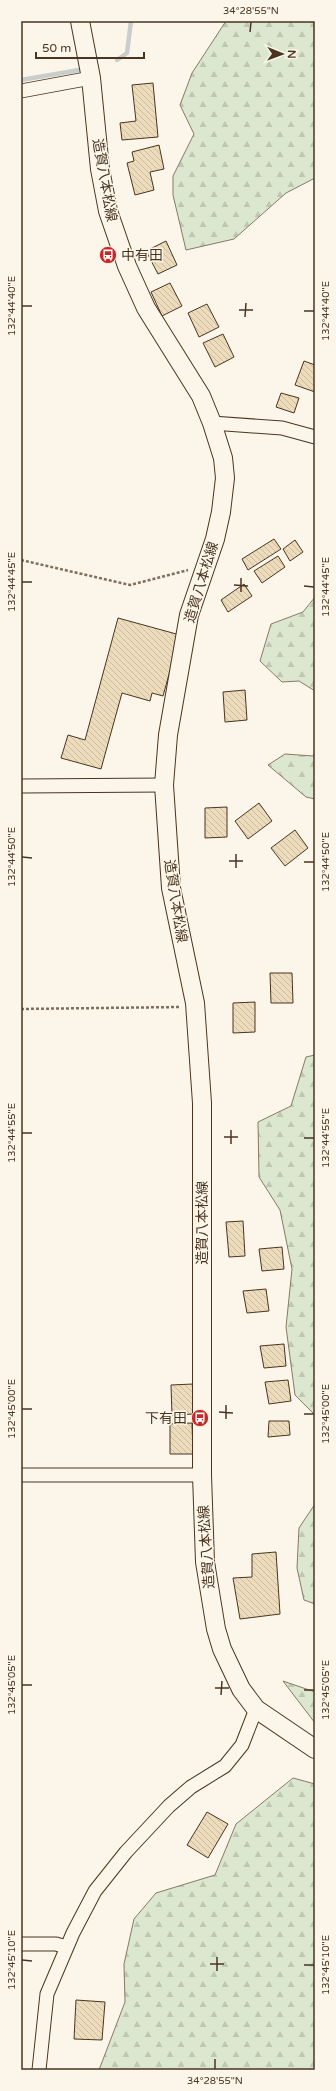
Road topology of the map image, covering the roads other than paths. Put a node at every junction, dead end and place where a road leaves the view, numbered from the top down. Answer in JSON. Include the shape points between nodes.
{"nodes":[{"id":1,"x":80,"y":21,"type":"edge"},
{"id":2,"x":91,"y":78,"type":"junction"},
{"id":3,"x":21,"y":91,"type":"edge"},
{"id":4,"x":212,"y":423,"type":"junction"},
{"id":5,"x":315,"y":437,"type":"edge"},
{"id":6,"x":164,"y":785,"type":"junction"},
{"id":7,"x":21,"y":786,"type":"edge"},
{"id":8,"x":202,"y":1474,"type":"junction"},
{"id":9,"x":21,"y":1475,"type":"edge"},
{"id":10,"x":256,"y":1709,"type":"junction"},
{"id":11,"x":315,"y":1749,"type":"edge"},
{"id":12,"x":21,"y":1944,"type":"edge"},
{"id":13,"x":66,"y":1948,"type":"junction"},
{"id":14,"x":39,"y":2070,"type":"edge"}],
"edges":[{"from":1,"to":2,"type":"main road","name":"造賀八本松線"},
{"from":2,"to":3,"type":"street"},
{"from":2,"to":4,"type":"main road","name":"造賀八本松線","via":[[100,170],[116,238],[146,308],[201,396]]},
{"from":4,"to":5,"type":"street","via":[[282,428]]},
{"from":4,"to":6,"type":"main road","name":"造賀八本松線","via":[[225,478],[221,512],[215,539],[189,615],[168,735]]},
{"from":6,"to":7,"type":"street"},
{"from":6,"to":8,"type":"main road","name":"造賀八本松線","via":[[171,888],[194,1003],[202,1103]]},
{"from":8,"to":9,"type":"street"},
{"from":8,"to":10,"type":"main road","name":"造賀八本松線","via":[[205,1562],[216,1629],[222,1649],[241,1689]]},
{"from":10,"to":11,"type":"main road","name":"造賀八本松線"},
{"from":10,"to":13,"type":"street","via":[[242,1745],[225,1766],[191,1787],[169,1806],[126,1852],[95,1891]]},
{"from":12,"to":13,"type":"street","via":[[56,1944]]},
{"from":13,"to":14,"type":"street","via":[[47,1994]]}]}
